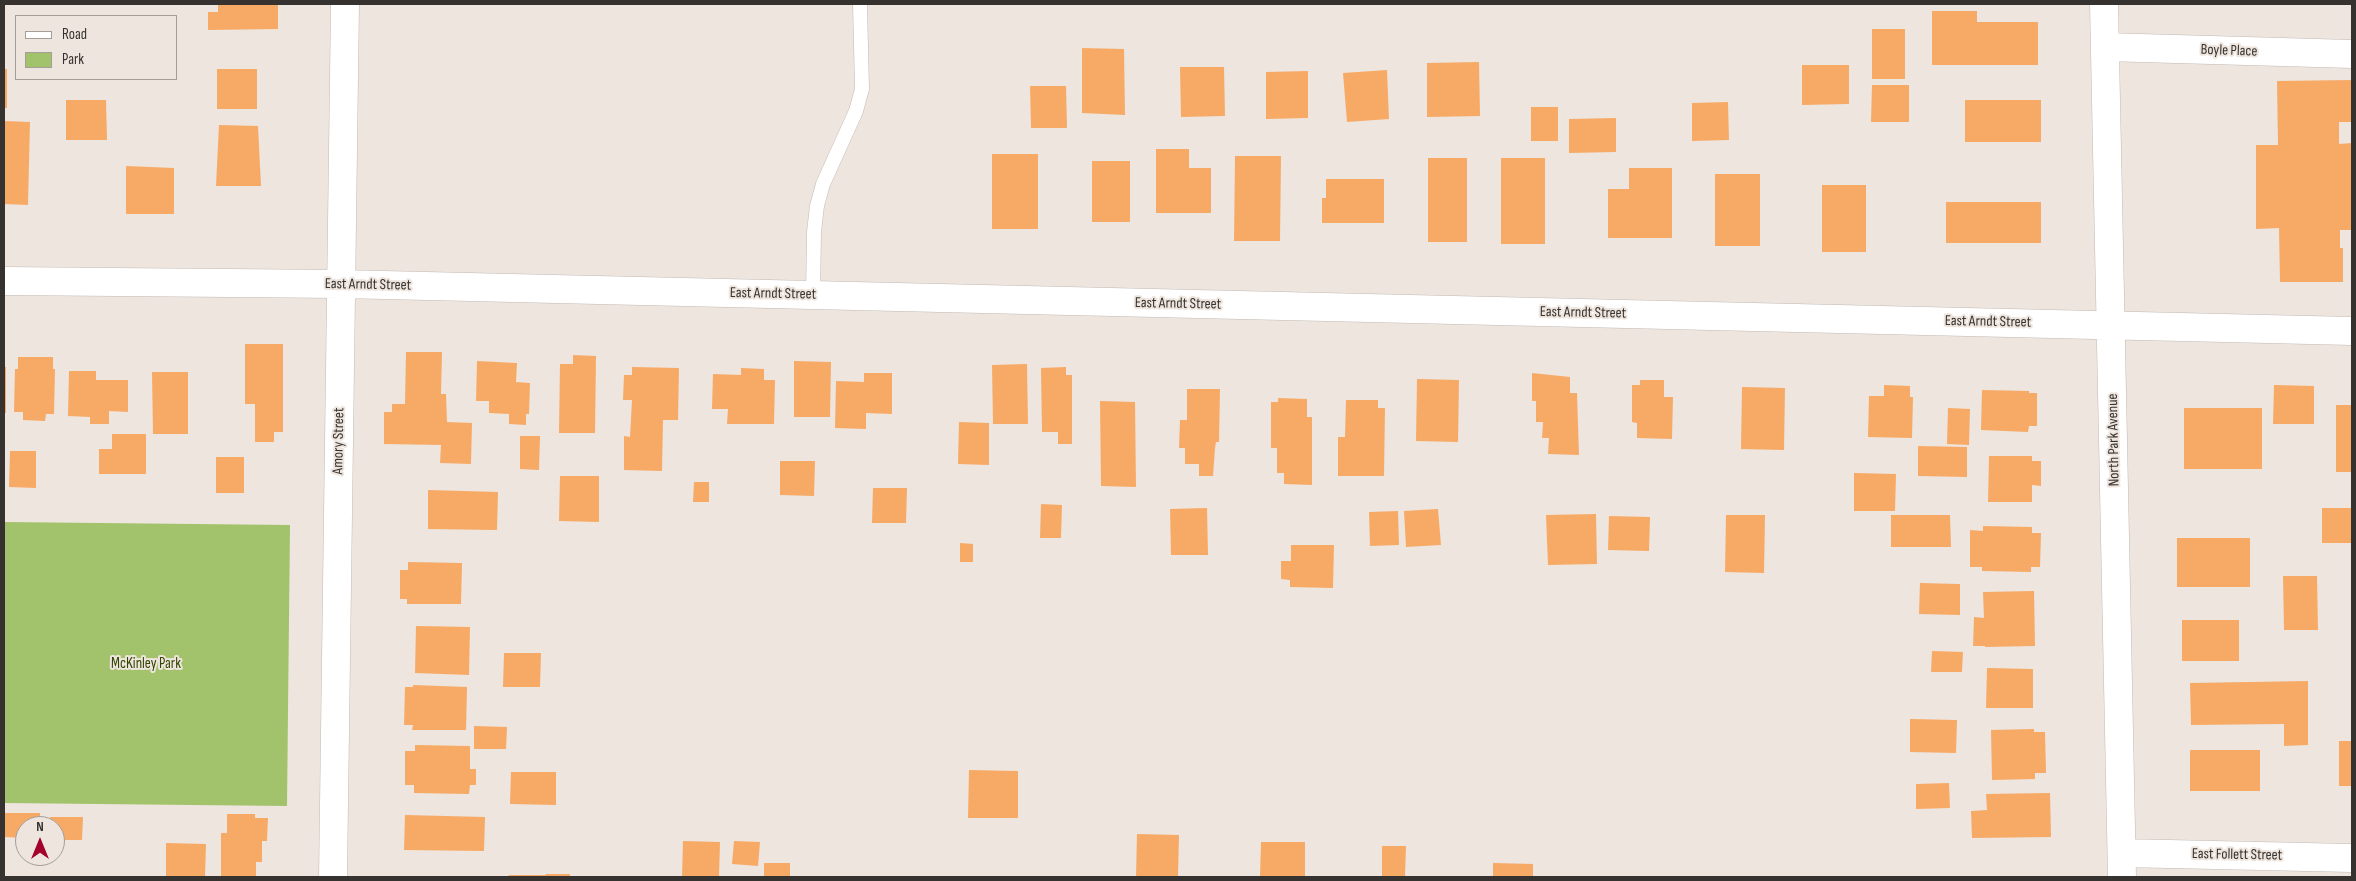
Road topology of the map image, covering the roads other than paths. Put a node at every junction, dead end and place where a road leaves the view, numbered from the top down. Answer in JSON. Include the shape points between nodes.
{"nodes":[{"id":1,"x":345,"y":4,"type":"edge"},
{"id":2,"x":860,"y":4,"type":"edge"},
{"id":3,"x":2104,"y":4,"type":"edge"},
{"id":4,"x":2105,"y":47,"type":"junction"},
{"id":5,"x":2352,"y":54,"type":"edge"},
{"id":6,"x":4,"y":281,"type":"edge"},
{"id":7,"x":341,"y":284,"type":"junction"},
{"id":8,"x":814,"y":295,"type":"junction"},
{"id":9,"x":2112,"y":325,"type":"junction"},
{"id":10,"x":2352,"y":331,"type":"edge"},
{"id":11,"x":2352,"y":858,"type":"edge"},
{"id":12,"x":2122,"y":865,"type":"edge"},
{"id":13,"x":333,"y":877,"type":"edge"}],
"edges":[{"from":1,"to":7,"type":"street","name":"Amory Street"},
{"from":2,"to":8,"type":"lane","via":[[862,89],[856,110],[822,184],[814,232]]},
{"from":3,"to":4,"type":"street","name":"North Park Avenue"},
{"from":4,"to":5,"type":"street","name":"Boyle Place"},
{"from":4,"to":9,"type":"street","name":"North Park Avenue"},
{"from":6,"to":7,"type":"street","name":"East Arndt Street"},
{"from":7,"to":8,"type":"street","name":"East Arndt Street"},
{"from":7,"to":13,"type":"street","name":"Amory Street"},
{"from":8,"to":9,"type":"street","name":"East Arndt Street"},
{"from":9,"to":10,"type":"street","name":"East Arndt Street"},
{"from":9,"to":12,"type":"street","name":"North Park Avenue"},
{"from":11,"to":12,"type":"street","name":"East Follett Street"}]}
